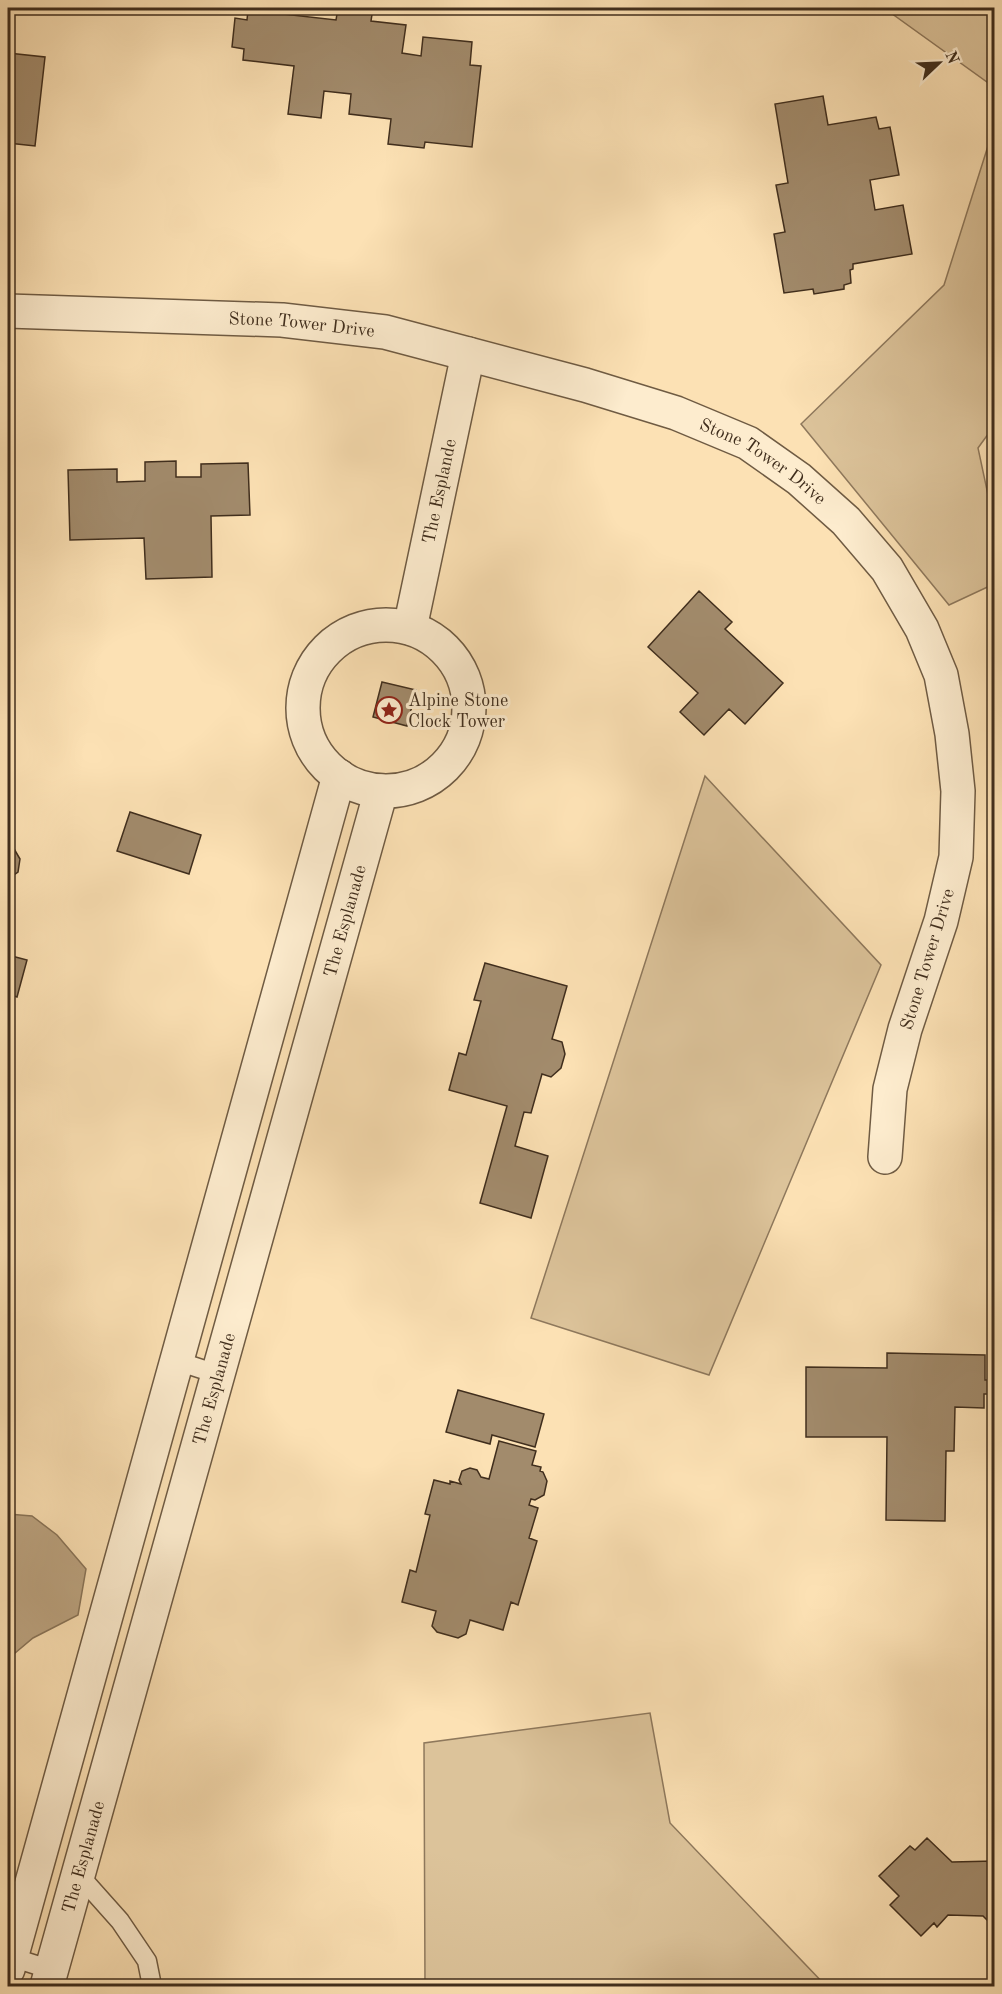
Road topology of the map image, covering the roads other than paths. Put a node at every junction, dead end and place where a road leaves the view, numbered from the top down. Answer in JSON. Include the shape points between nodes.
{"nodes":[{"id":1,"x":8,"y":311,"type":"edge"},
{"id":2,"x":468,"y":354,"type":"junction"},
{"id":3,"x":410,"y":628,"type":"junction"},
{"id":4,"x":339,"y":776,"type":"junction"},
{"id":5,"x":381,"y":791,"type":"junction"},
{"id":6,"x":885,"y":1157,"type":"dead end"},
{"id":7,"x":177,"y":1361,"type":"junction"},
{"id":8,"x":219,"y":1375,"type":"junction"},
{"id":9,"x":79,"y":1875,"type":"junction"},
{"id":10,"x":9,"y":1963,"type":"edge"},
{"id":11,"x":50,"y":1978,"type":"edge"},
{"id":12,"x":152,"y":1986,"type":"edge"}],
"edges":[{"from":1,"to":2,"type":"street","name":"Stone Tower Drive","via":[[282,320],[385,332]]},
{"from":2,"to":3,"type":"street","name":"The Esplande"},
{"from":2,"to":6,"type":"street","name":"Stone Tower Drive","via":[[676,413],[748,443],[799,478],[846,520],[887,569],[922,629],[941,675],[952,734],[958,791],[956,857],[942,921],[905,1029],[890,1089]]},
{"from":3,"to":4,"type":"street","via":[[385,624],[359,629],[336,641],[318,660],[306,684],[303,709],[308,735],[320,758]]},
{"from":3,"to":5,"type":"street","via":[[434,640],[453,659],[465,683],[469,709],[465,736],[452,759],[432,777],[408,788]]},
{"from":4,"to":5,"type":"street"},
{"from":4,"to":7,"type":"street"},
{"from":5,"to":8,"type":"street","name":"The Esplanade"},
{"from":7,"to":8,"type":"lane"},
{"from":7,"to":10,"type":"street"},
{"from":8,"to":9,"type":"street","name":"The Esplanade"},
{"from":9,"to":11,"type":"street","name":"The Esplanade"},
{"from":9,"to":12,"type":"lane","via":[[120,1920],[147,1961]]},
{"from":10,"to":11,"type":"lane"}]}
